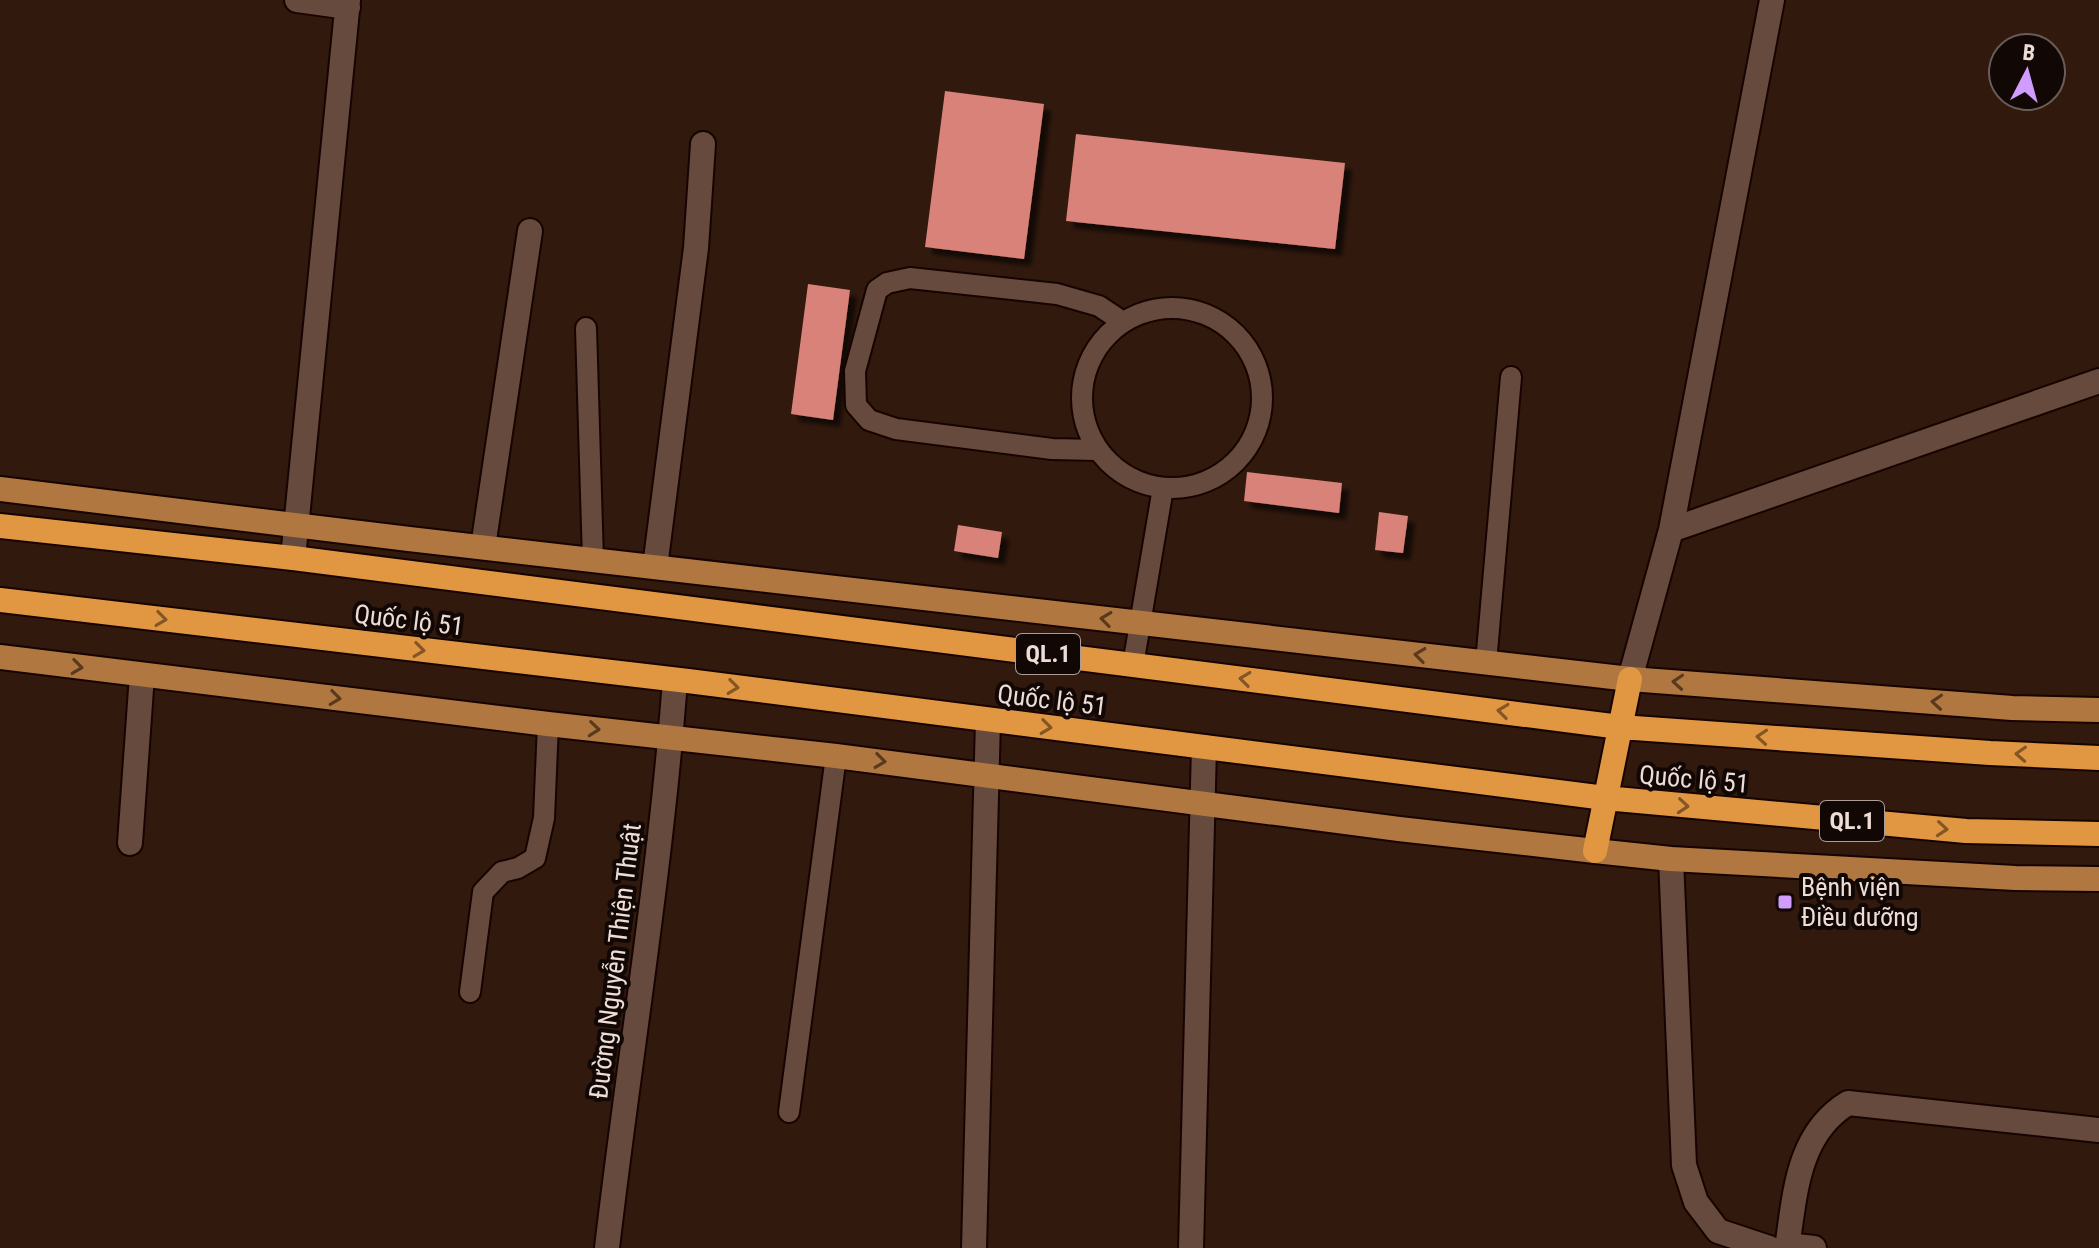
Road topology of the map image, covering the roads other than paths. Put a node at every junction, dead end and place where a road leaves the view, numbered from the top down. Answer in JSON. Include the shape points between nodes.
{"nodes":[{"id":1,"x":297,"y":0,"type":"edge"},
{"id":2,"x":1772,"y":0,"type":"edge"},
{"id":3,"x":348,"y":4,"type":"edge"},
{"id":4,"x":703,"y":144,"type":"dead end"},
{"id":5,"x":530,"y":231,"type":"dead end"},
{"id":6,"x":1123,"y":322,"type":"junction"},
{"id":7,"x":586,"y":328,"type":"dead end"},
{"id":8,"x":1511,"y":377,"type":"dead end"},
{"id":9,"x":2099,"y":381,"type":"edge"},
{"id":10,"x":1097,"y":450,"type":"junction"},
{"id":11,"x":1163,"y":488,"type":"junction"},
{"id":12,"x":0,"y":489,"type":"edge"},
{"id":13,"x":297,"y":525,"type":"junction"},
{"id":14,"x":0,"y":526,"type":"edge"},
{"id":15,"x":1671,"y":530,"type":"junction"},
{"id":16,"x":483,"y":547,"type":"junction"},
{"id":17,"x":293,"y":558,"type":"junction"},
{"id":18,"x":593,"y":560,"type":"junction"},
{"id":19,"x":655,"y":567,"type":"junction"},
{"id":20,"x":0,"y":600,"type":"edge"},
{"id":21,"x":1140,"y":622,"type":"junction"},
{"id":22,"x":0,"y":657,"type":"edge"},
{"id":23,"x":1486,"y":663,"type":"junction"},
{"id":24,"x":1133,"y":665,"type":"junction"},
{"id":25,"x":142,"y":675,"type":"junction"},
{"id":26,"x":1630,"y":679,"type":"junction"},
{"id":27,"x":675,"y":680,"type":"junction"},
{"id":28,"x":2099,"y":710,"type":"edge"},
{"id":29,"x":988,"y":720,"type":"junction"},
{"id":30,"x":548,"y":724,"type":"junction"},
{"id":31,"x":1620,"y":727,"type":"junction"},
{"id":32,"x":671,"y":738,"type":"junction"},
{"id":33,"x":1204,"y":747,"type":"junction"},
{"id":34,"x":836,"y":756,"type":"junction"},
{"id":35,"x":2099,"y":758,"type":"edge"},
{"id":36,"x":986,"y":774,"type":"junction"},
{"id":37,"x":1605,"y":798,"type":"junction"},
{"id":38,"x":1200,"y":802,"type":"junction"},
{"id":39,"x":2099,"y":834,"type":"edge"},
{"id":40,"x":130,"y":843,"type":"dead end"},
{"id":41,"x":1595,"y":851,"type":"junction"},
{"id":42,"x":1671,"y":859,"type":"junction"},
{"id":43,"x":2099,"y":879,"type":"edge"},
{"id":44,"x":470,"y":992,"type":"dead end"},
{"id":45,"x":789,"y":1112,"type":"dead end"},
{"id":46,"x":2099,"y":1130,"type":"edge"},
{"id":47,"x":1781,"y":1247,"type":"edge"},
{"id":48,"x":607,"y":1248,"type":"edge"},
{"id":49,"x":974,"y":1248,"type":"edge"},
{"id":50,"x":1191,"y":1248,"type":"edge"},
{"id":51,"x":1814,"y":1248,"type":"edge"}],
"edges":[{"from":1,"to":3,"type":"street"},
{"from":2,"to":15,"type":"street"},
{"from":3,"to":13,"type":"street"},
{"from":4,"to":19,"type":"street","via":[[696,248]]},
{"from":5,"to":16,"type":"street"},
{"from":6,"to":10,"type":"lane","via":[[1100,342],[1083,376],[1082,415]]},
{"from":6,"to":10,"type":"lane","via":[[1099,306],[1057,294],[910,278],[877,290],[855,371],[856,405],[869,420],[896,429]]},
{"from":6,"to":11,"type":"lane","via":[[1167,307],[1205,314],[1237,335],[1258,368],[1262,406],[1250,443],[1224,471],[1205,482]]},
{"from":7,"to":18,"type":"lane"},
{"from":8,"to":23,"type":"lane"},
{"from":9,"to":15,"type":"street"},
{"from":10,"to":11,"type":"lane","via":[[1126,476]]},
{"from":11,"to":21,"type":"lane"},
{"from":12,"to":13,"type":"main road","number":"QL.1"},
{"from":13,"to":16,"type":"main road","number":"QL.1"},
{"from":13,"to":17,"type":"street"},
{"from":14,"to":17,"type":"highway","name":"Quốc lộ 51","number":"QL.1"},
{"from":15,"to":26,"type":"street"},
{"from":16,"to":18,"type":"main road","number":"QL.1"},
{"from":17,"to":24,"type":"highway","name":"Quốc lộ 51","number":"QL.1"},
{"from":18,"to":19,"type":"main road","number":"QL.1"},
{"from":21,"to":19,"type":"main road","number":"QL.1","one_way":true},
{"from":20,"to":27,"type":"highway","name":"Quốc lộ 51","number":"QL.1","one_way":true},
{"from":23,"to":21,"type":"main road","number":"QL.1","one_way":true},
{"from":21,"to":24,"type":"lane"},
{"from":22,"to":25,"type":"main road","number":"QL.1","one_way":true},
{"from":23,"to":26,"type":"main road","number":"QL.1"},
{"from":31,"to":24,"type":"highway","name":"Quốc lộ 51","number":"QL.1","one_way":true},
{"from":25,"to":30,"type":"main road","number":"QL.1","one_way":true},
{"from":25,"to":40,"type":"street"},
{"from":28,"to":26,"type":"main road","number":"QL.1","one_way":true},
{"from":26,"to":31,"type":"highway"},
{"from":27,"to":29,"type":"highway","name":"Quốc lộ 51","number":"QL.1","one_way":true},
{"from":27,"to":32,"type":"street","name":"Đường Nguyễn Thiện Thuật"},
{"from":29,"to":33,"type":"highway","name":"Quốc lộ 51","number":"QL.1","one_way":true},
{"from":29,"to":36,"type":"street"},
{"from":30,"to":32,"type":"main road","number":"QL.1","one_way":true},
{"from":30,"to":44,"type":"lane","via":[[544,818],[535,858],[502,872],[483,892]]},
{"from":35,"to":31,"type":"highway","name":"Quốc lộ 51","number":"QL.1","one_way":true},
{"from":31,"to":37,"type":"highway"},
{"from":32,"to":34,"type":"main road","number":"QL.1"},
{"from":32,"to":48,"type":"street","name":"Đường Nguyễn Thiện Thuật"},
{"from":33,"to":37,"type":"highway","name":"Quốc lộ 51","number":"QL.1"},
{"from":33,"to":38,"type":"street"},
{"from":34,"to":36,"type":"main road","number":"QL.1","one_way":true},
{"from":34,"to":45,"type":"lane"},
{"from":36,"to":38,"type":"main road","number":"QL.1"},
{"from":36,"to":49,"type":"street"},
{"from":37,"to":39,"type":"highway","name":"Quốc lộ 51","number":"QL.1","one_way":true,"via":[[1966,831]]},
{"from":37,"to":41,"type":"highway"},
{"from":38,"to":41,"type":"main road","number":"QL.1"},
{"from":38,"to":50,"type":"street"},
{"from":41,"to":42,"type":"main road","number":"QL.1"},
{"from":42,"to":43,"type":"main road","number":"QL.1"},
{"from":42,"to":47,"type":"street","via":[[1684,1165],[1696,1202],[1718,1231]]},
{"from":46,"to":47,"type":"street","via":[[1848,1103],[1833,1112],[1806,1151]]},
{"from":47,"to":51,"type":"street"}]}
